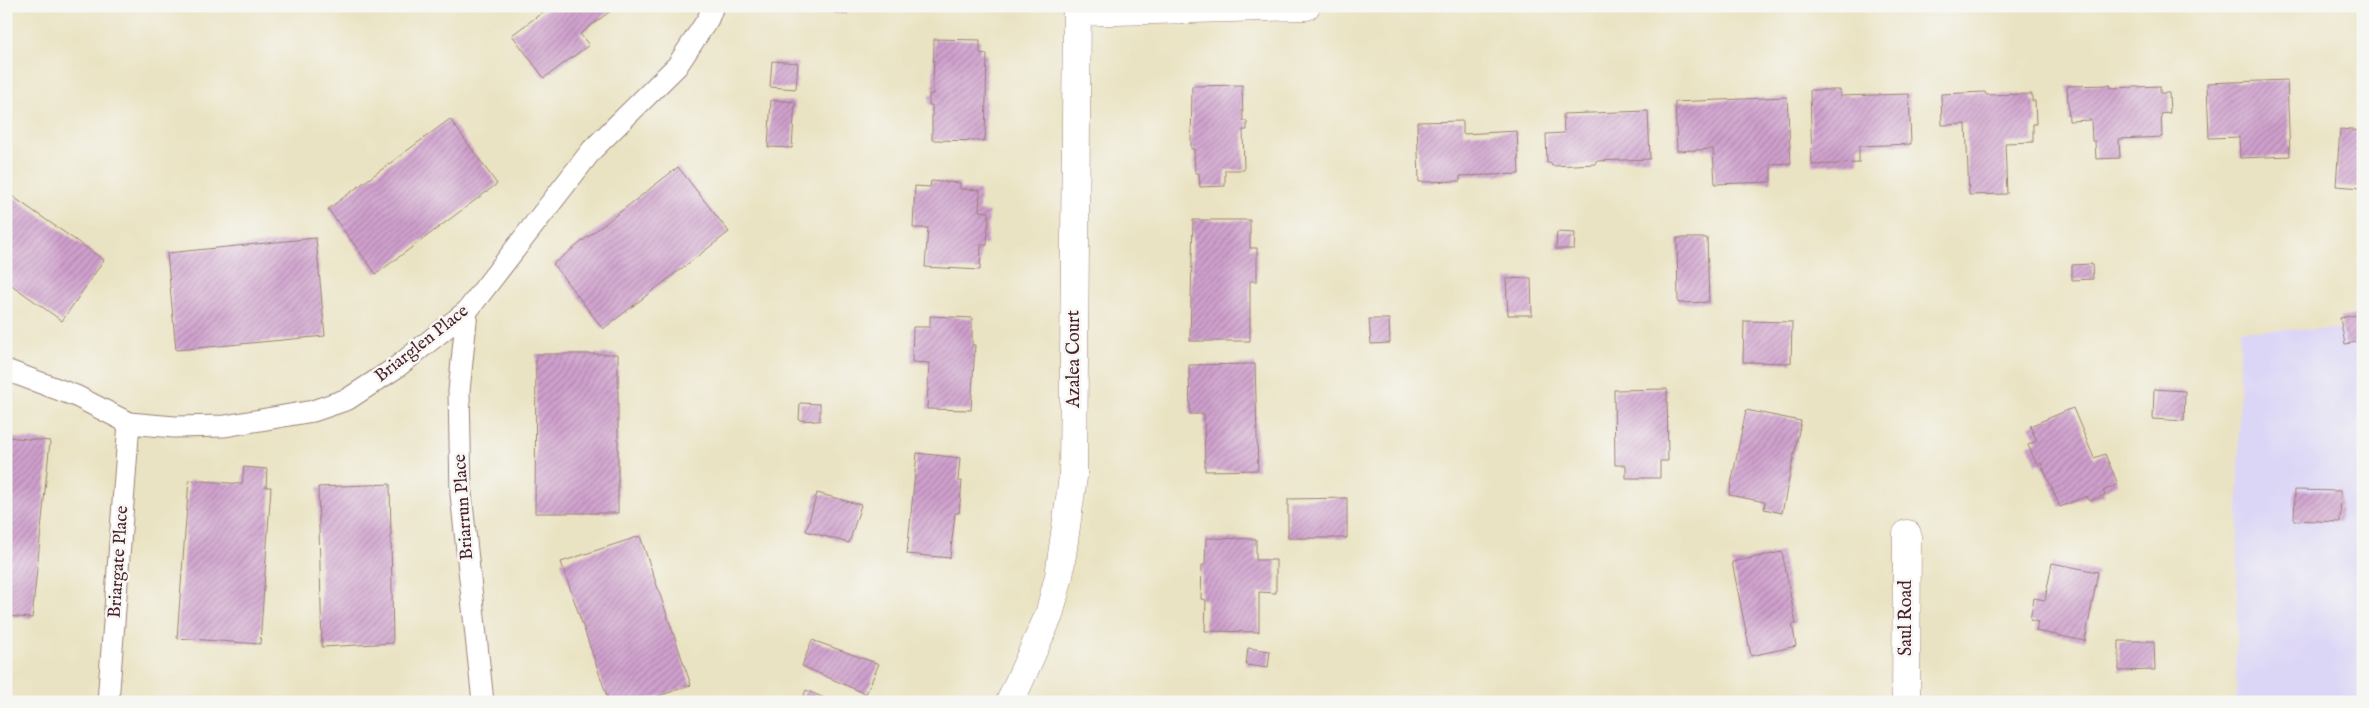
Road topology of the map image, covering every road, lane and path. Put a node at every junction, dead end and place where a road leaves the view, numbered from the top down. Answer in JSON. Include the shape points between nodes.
{"nodes":[{"id":1,"x":712,"y":6,"type":"edge"},
{"id":2,"x":1306,"y":6,"type":"edge"},
{"id":3,"x":1077,"y":9,"type":"edge"},
{"id":4,"x":467,"y":311,"type":"junction"},
{"id":5,"x":6,"y":370,"type":"edge"},
{"id":6,"x":130,"y":423,"type":"junction"},
{"id":7,"x":1907,"y":534,"type":"dead end"},
{"id":8,"x":108,"y":702,"type":"edge"},
{"id":9,"x":483,"y":702,"type":"edge"},
{"id":10,"x":1010,"y":702,"type":"edge"},
{"id":11,"x":1906,"y":702,"type":"edge"}],
"edges":[{"from":1,"to":4,"type":"lane","name":"Briarglen Place","via":[[708,20],[677,66],[592,150]]},
{"from":2,"to":3,"type":"street"},
{"from":3,"to":10,"type":"street","name":"Azalea Court","via":[[1073,477],[1049,615]]},
{"from":4,"to":6,"type":"lane","name":"Briarglen Place","via":[[397,367],[348,399],[312,410],[225,426],[174,428]]},
{"from":4,"to":9,"type":"lane","name":"Briarrun Place","via":[[459,391],[461,494]]},
{"from":5,"to":6,"type":"lane","name":"Briarglen Place","via":[[76,396]]},
{"from":6,"to":8,"type":"lane","name":"Briargate Place"},
{"from":7,"to":11,"type":"street","name":"Saul Road"}]}
